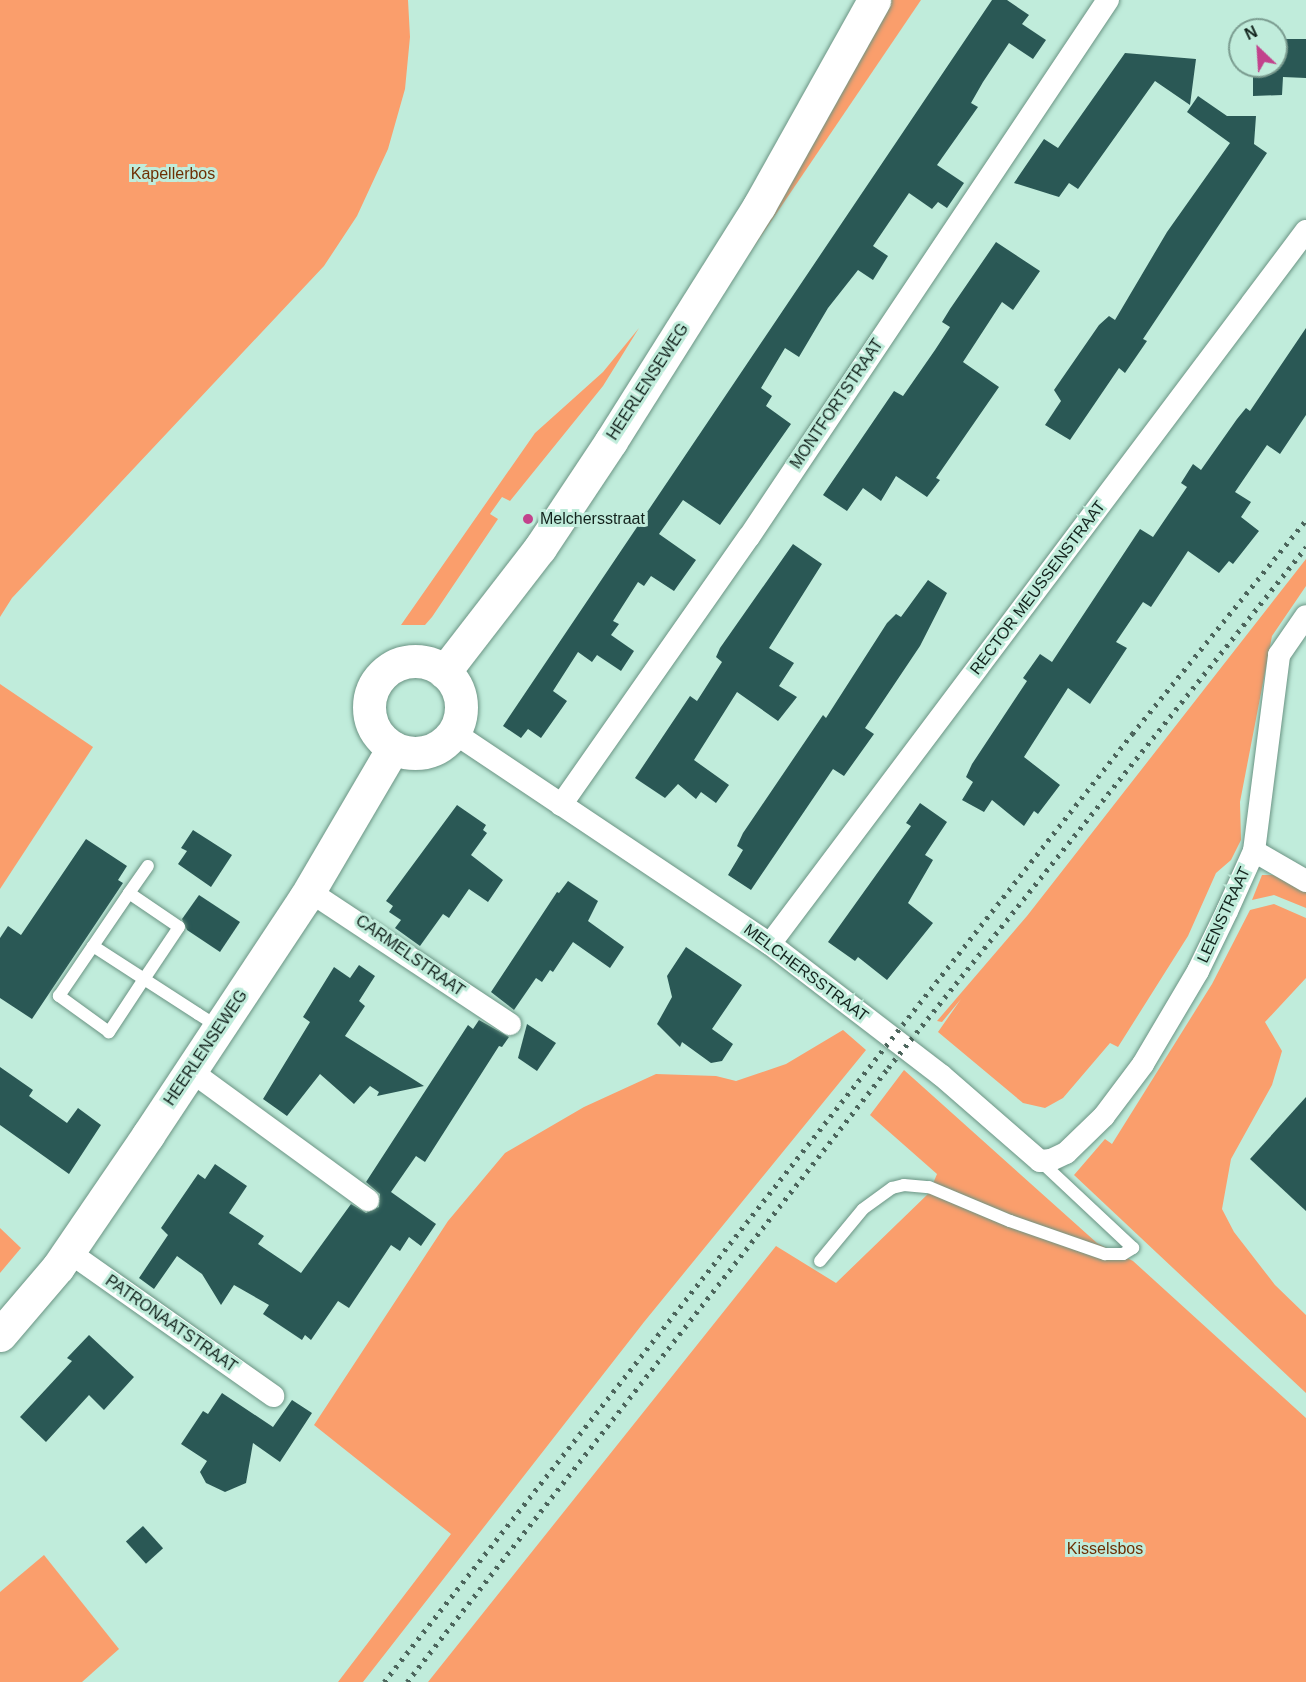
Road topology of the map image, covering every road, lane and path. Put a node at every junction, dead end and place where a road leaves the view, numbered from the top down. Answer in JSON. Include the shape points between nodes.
{"nodes":[{"id":1,"x":860,"y":0,"type":"edge"},
{"id":2,"x":874,"y":0,"type":"edge"},
{"id":3,"x":1108,"y":0,"type":"edge"},
{"id":4,"x":830,"y":78,"type":"junction"},
{"id":5,"x":1306,"y":231,"type":"edge"},
{"id":6,"x":1306,"y":616,"type":"edge"},
{"id":7,"x":444,"y":672,"type":"junction"},
{"id":8,"x":453,"y":732,"type":"junction"},
{"id":9,"x":393,"y":748,"type":"junction"},
{"id":10,"x":561,"y":805,"type":"junction"},
{"id":11,"x":1254,"y":851,"type":"junction"},
{"id":12,"x":148,"y":866,"type":"dead end"},
{"id":13,"x":1306,"y":881,"type":"edge"},
{"id":14,"x":309,"y":891,"type":"junction"},
{"id":15,"x":129,"y":893,"type":"junction"},
{"id":16,"x":770,"y":944,"type":"junction"},
{"id":17,"x":93,"y":946,"type":"junction"},
{"id":18,"x":144,"y":979,"type":"junction"},
{"id":19,"x":510,"y":1024,"type":"dead end"},
{"id":20,"x":220,"y":1028,"type":"junction"},
{"id":21,"x":191,"y":1071,"type":"junction"},
{"id":22,"x":1040,"y":1161,"type":"junction"},
{"id":23,"x":368,"y":1200,"type":"dead end"},
{"id":24,"x":69,"y":1252,"type":"junction"},
{"id":25,"x":820,"y":1261,"type":"dead end"},
{"id":26,"x":0,"y":1335,"type":"edge"},
{"id":27,"x":273,"y":1396,"type":"dead end"}],
"edges":[{"from":1,"to":4,"type":"main road","name":"HEERLENSEWEG"},
{"from":2,"to":4,"type":"main road","name":"HEERLENSEWEG"},
{"from":3,"to":10,"type":"street","name":"MONTFORTSTRAAT","via":[[749,537]]},
{"from":4,"to":7,"type":"main road","name":"HEERLENSEWEG","via":[[748,225],[611,441],[540,548]]},
{"from":5,"to":16,"type":"street","name":"RECTOR MEUSSENSTRAAT"},
{"from":6,"to":11,"type":"street","name":"LEENSTRAAT","via":[[1279,655]]},
{"from":7,"to":8,"type":"main road","via":[[460,700]]},
{"from":7,"to":9,"type":"main road","via":[[427,663],[408,662],[390,669],[376,682],[371,694],[370,719],[379,736]]},
{"from":8,"to":9,"type":"main road","via":[[433,750],[406,753]]},
{"from":8,"to":10,"type":"street","name":"MELCHERSSTRAAT"},
{"from":9,"to":14,"type":"main road","name":"HEERLENSEWEG"},
{"from":10,"to":16,"type":"street","name":"MELCHERSSTRAAT"},
{"from":11,"to":13,"type":"street"},
{"from":11,"to":22,"type":"street","name":"LEENSTRAAT","via":[[1197,971],[1143,1064],[1104,1116],[1066,1154]]},
{"from":12,"to":15,"type":"lane"},
{"from":14,"to":19,"type":"street","name":"CARMELSTRAAT"},
{"from":14,"to":20,"type":"main road","name":"HEERLENSEWEG"},
{"from":15,"to":17,"type":"lane"},
{"from":15,"to":18,"type":"lane","via":[[179,927]]},
{"from":16,"to":22,"type":"street","name":"MELCHERSSTRAAT","via":[[941,1074]]},
{"from":17,"to":18,"type":"lane"},
{"from":17,"to":18,"type":"lane","via":[[59,996],[109,1032]]},
{"from":18,"to":20,"type":"lane"},
{"from":20,"to":21,"type":"main road","name":"HEERLENSEWEG"},
{"from":21,"to":23,"type":"street"},
{"from":21,"to":24,"type":"main road","name":"HEERLENSEWEG"},
{"from":22,"to":25,"type":"lane","name":"MELCHERSSTRAAT","via":[[1133,1248],[1123,1254],[1105,1254],[929,1187],[904,1185],[863,1209]]},
{"from":24,"to":26,"type":"main road","name":"HEERLENSEWEG"},
{"from":24,"to":27,"type":"street","name":"PATRONAATSTRAAT"}]}
